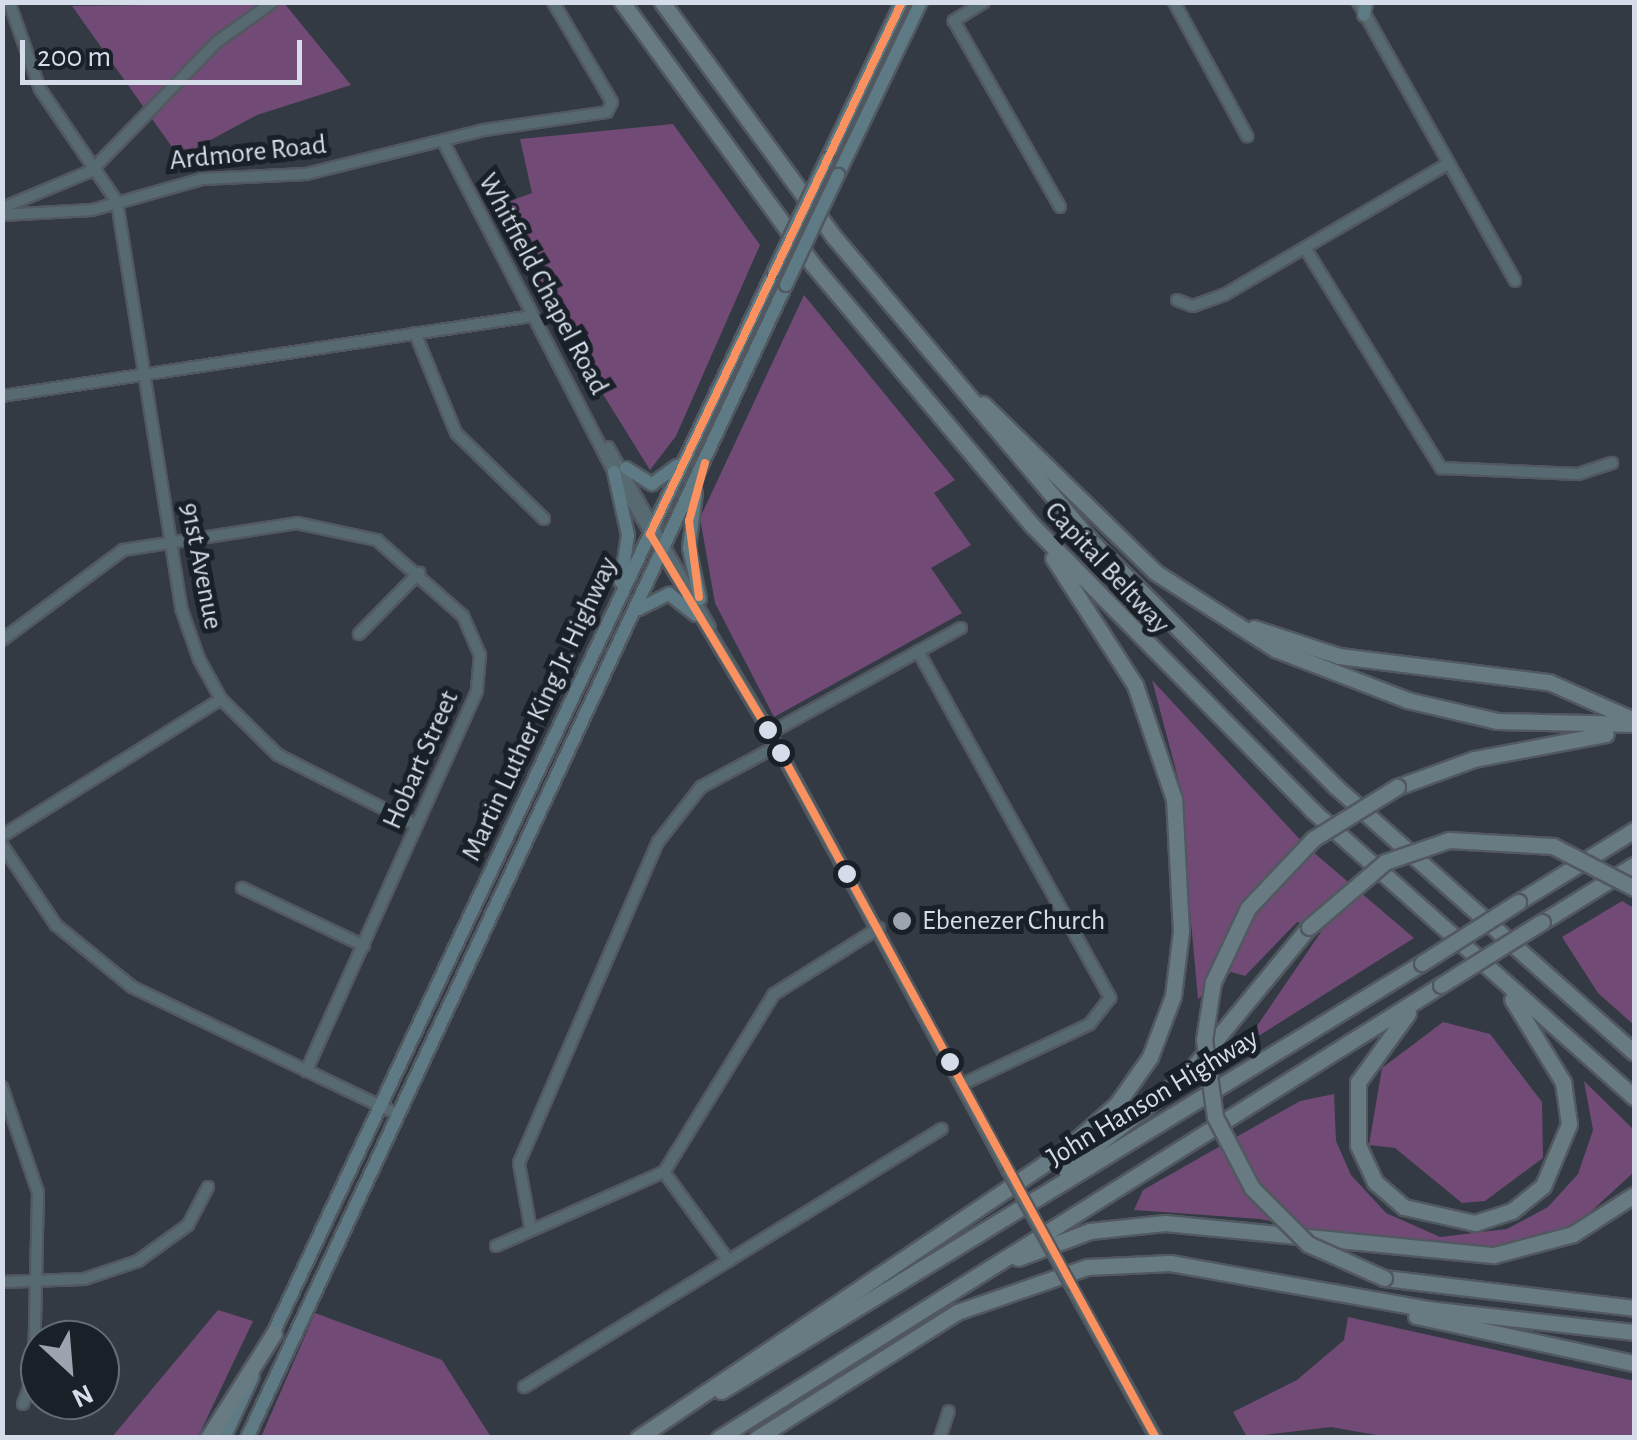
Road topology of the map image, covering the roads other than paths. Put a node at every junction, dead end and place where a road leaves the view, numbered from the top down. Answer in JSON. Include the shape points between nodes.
{"nodes":[{"id":1,"x":9,"y":2,"type":"edge"},
{"id":2,"x":273,"y":2,"type":"edge"},
{"id":3,"x":553,"y":2,"type":"edge"},
{"id":4,"x":622,"y":2,"type":"edge"},
{"id":5,"x":662,"y":2,"type":"edge"},
{"id":6,"x":902,"y":2,"type":"edge"},
{"id":7,"x":921,"y":2,"type":"edge"},
{"id":8,"x":984,"y":2,"type":"edge"},
{"id":9,"x":1174,"y":2,"type":"edge"},
{"id":10,"x":1363,"y":7,"type":"edge"},
{"id":11,"x":1248,"y":136,"type":"dead end"},
{"id":12,"x":445,"y":145,"type":"junction"},
{"id":13,"x":1446,"y":165,"type":"junction"},
{"id":14,"x":91,"y":170,"type":"junction"},
{"id":15,"x":118,"y":202,"type":"junction"},
{"id":16,"x":1060,"y":207,"type":"dead end"},
{"id":17,"x":2,"y":212,"type":"edge"},
{"id":18,"x":1305,"y":248,"type":"junction"},
{"id":19,"x":1515,"y":281,"type":"dead end"},
{"id":20,"x":1177,"y":300,"type":"dead end"},
{"id":21,"x":890,"y":307,"type":"junction"},
{"id":22,"x":532,"y":316,"type":"junction"},
{"id":23,"x":415,"y":333,"type":"junction"},
{"id":24,"x":146,"y":372,"type":"junction"},
{"id":25,"x":2,"y":396,"type":"edge"},
{"id":26,"x":692,"y":443,"type":"junction"},
{"id":27,"x":708,"y":453,"type":"junction"},
{"id":28,"x":1612,"y":463,"type":"dead end"},
{"id":29,"x":620,"y":470,"type":"junction"},
{"id":30,"x":544,"y":519,"type":"dead end"},
{"id":31,"x":1032,"y":525,"type":"junction"},
{"id":32,"x":653,"y":527,"type":"junction"},
{"id":33,"x":171,"y":540,"type":"junction"},
{"id":34,"x":663,"y":546,"type":"junction"},
{"id":35,"x":1155,"y":572,"type":"junction"},
{"id":36,"x":419,"y":573,"type":"junction"},
{"id":37,"x":700,"y":598,"type":"junction"},
{"id":38,"x":696,"y":614,"type":"junction"},
{"id":39,"x":630,"y":618,"type":"junction"},
{"id":40,"x":610,"y":621,"type":"junction"},
{"id":41,"x":962,"y":628,"type":"dead end"},
{"id":42,"x":359,"y":634,"type":"dead end"},
{"id":43,"x":714,"y":637,"type":"junction"},
{"id":44,"x":2,"y":640,"type":"edge"},
{"id":45,"x":918,"y":651,"type":"junction"},
{"id":46,"x":220,"y":699,"type":"junction"},
{"id":47,"x":1634,"y":724,"type":"edge"},
{"id":48,"x":770,"y":732,"type":"junction"},
{"id":49,"x":777,"y":746,"type":"junction"},
{"id":50,"x":416,"y":825,"type":"junction"},
{"id":51,"x":1634,"y":830,"type":"edge"},
{"id":52,"x":2,"y":836,"type":"edge"},
{"id":53,"x":2,"y":844,"type":"edge"},
{"id":54,"x":1634,"y":864,"type":"edge"},
{"id":55,"x":242,"y":888,"type":"dead end"},
{"id":56,"x":1634,"y":888,"type":"edge"},
{"id":57,"x":878,"y":928,"type":"junction"},
{"id":58,"x":364,"y":946,"type":"junction"},
{"id":59,"x":1484,"y":966,"type":"junction"},
{"id":60,"x":1441,"y":985,"type":"junction"},
{"id":61,"x":1634,"y":1052,"type":"edge"},
{"id":62,"x":306,"y":1071,"type":"junction"},
{"id":63,"x":963,"y":1084,"type":"junction"},
{"id":64,"x":2,"y":1087,"type":"edge"},
{"id":65,"x":1634,"y":1097,"type":"edge"},
{"id":66,"x":381,"y":1106,"type":"junction"},
{"id":67,"x":397,"y":1114,"type":"junction"},
{"id":68,"x":942,"y":1129,"type":"dead end"},
{"id":69,"x":664,"y":1172,"type":"junction"},
{"id":70,"x":208,"y":1187,"type":"dead end"},
{"id":71,"x":1634,"y":1195,"type":"edge"},
{"id":72,"x":531,"y":1230,"type":"junction"},
{"id":73,"x":496,"y":1246,"type":"dead end"},
{"id":74,"x":729,"y":1261,"type":"junction"},
{"id":75,"x":930,"y":1263,"type":"junction"},
{"id":76,"x":1246,"y":1276,"type":"junction"},
{"id":77,"x":2,"y":1282,"type":"edge"},
{"id":78,"x":37,"y":1283,"type":"junction"},
{"id":79,"x":1634,"y":1308,"type":"edge"},
{"id":80,"x":36,"y":1320,"type":"edge"},
{"id":81,"x":896,"y":1326,"type":"junction"},
{"id":82,"x":1634,"y":1332,"type":"edge"},
{"id":83,"x":274,"y":1333,"type":"junction"},
{"id":84,"x":1634,"y":1363,"type":"edge"},
{"id":85,"x":524,"y":1387,"type":"dead end"},
{"id":86,"x":949,"y":1411,"type":"dead end"},
{"id":87,"x":208,"y":1438,"type":"edge"},
{"id":88,"x":224,"y":1438,"type":"edge"},
{"id":89,"x":247,"y":1438,"type":"edge"},
{"id":90,"x":642,"y":1438,"type":"edge"},
{"id":91,"x":719,"y":1438,"type":"edge"},
{"id":92,"x":758,"y":1438,"type":"edge"},
{"id":93,"x":940,"y":1438,"type":"edge"},
{"id":94,"x":1156,"y":1438,"type":"edge"}],
"edges":[{"from":1,"to":14,"type":"street","via":[[40,89]]},
{"from":2,"to":14,"type":"street","via":[[218,41]]},
{"from":3,"to":12,"type":"street","name":"Ardmore Road","via":[[613,106]]},
{"from":4,"to":31,"type":"highway","name":"Capital Beltway","via":[[813,265]]},
{"from":5,"to":21,"type":"highway","name":"Capital Beltway"},
{"from":6,"to":26,"type":"main road","name":"Martin Luther King Jr. Highway","bridge":true},
{"from":7,"to":27,"type":"main road","name":"Martin Luther King Jr. Highway","bridge":true},
{"from":8,"to":16,"type":"street","via":[[956,13],[960,35]]},
{"from":9,"to":11,"type":"street"},
{"from":10,"to":13,"type":"street"},
{"from":12,"to":15,"type":"street","name":"Ardmore Road","via":[[306,174],[174,183]]},
{"from":12,"to":22,"type":"street","name":"Whitfield Chapel Road"},
{"from":13,"to":18,"type":"street"},
{"from":13,"to":19,"type":"street"},
{"from":14,"to":15,"type":"street"},
{"from":14,"to":17,"type":"street"},
{"from":15,"to":17,"type":"street","name":"Ardmore Road"},
{"from":15,"to":24,"type":"street","name":"91st Avenue"},
{"from":18,"to":20,"type":"street","via":[[1218,298]]},
{"from":18,"to":28,"type":"street","via":[[1440,468],[1578,474]]},
{"from":21,"to":35,"type":"highway"},
{"from":21,"to":61,"type":"highway","name":"Capital Beltway","via":[[1089,539],[1236,690]]},
{"from":22,"to":23,"type":"street"},
{"from":22,"to":29,"type":"street","name":"Whitfield Chapel Road"},
{"from":23,"to":24,"type":"street"},
{"from":23,"to":30,"type":"street","via":[[456,434]]},
{"from":24,"to":25,"type":"street"},
{"from":24,"to":33,"type":"street","name":"91st Avenue"},
{"from":26,"to":29,"type":"main road","via":[[658,483]]},
{"from":26,"to":32,"type":"main road","name":"Martin Luther King Jr. Highway"},
{"from":27,"to":34,"type":"main road","name":"Martin Luther King Jr. Highway"},
{"from":27,"to":37,"type":"main road","via":[[689,521]]},
{"from":29,"to":32,"type":"street","name":"Whitfield Chapel Road"},
{"from":29,"to":40,"type":"main road","via":[[628,547]]},
{"from":31,"to":59,"type":"highway","name":"Capital Beltway","via":[[1262,762]]},
{"from":31,"to":90,"type":"highway","via":[[1121,659],[1170,784],[1182,898],[1164,1026],[1134,1084],[1065,1150]]},
{"from":32,"to":34,"type":"street","name":"Whitfield Chapel Road"},
{"from":32,"to":40,"type":"main road","name":"Martin Luther King Jr. Highway"},
{"from":33,"to":36,"type":"street","name":"Hobart Street","via":[[325,524],[377,540]]},
{"from":33,"to":44,"type":"street","name":"Hobart Street","via":[[96,565]]},
{"from":33,"to":46,"type":"street","name":"91st Avenue","via":[[187,628]]},
{"from":34,"to":37,"type":"street","name":"Whitfield Chapel Road"},
{"from":34,"to":38,"type":"street","name":"Whitfield Chapel Road"},
{"from":34,"to":39,"type":"main road","name":"Martin Luther King Jr. Highway"},
{"from":35,"to":47,"type":"highway","via":[[1242,623],[1309,648],[1565,687]]},
{"from":35,"to":47,"type":"highway","via":[[1240,631],[1392,696],[1497,721]]},
{"from":36,"to":42,"type":"street"},
{"from":36,"to":50,"type":"street","name":"Hobart Street","via":[[463,616],[481,662],[472,703]]},
{"from":37,"to":43,"type":"street","name":"Whitfield Chapel Road"},
{"from":38,"to":39,"type":"main road","via":[[660,594]]},
{"from":38,"to":43,"type":"street","name":"Whitfield Chapel Road"},
{"from":39,"to":67,"type":"main road","name":"Martin Luther King Jr. Highway"},
{"from":40,"to":66,"type":"main road","name":"Martin Luther King Jr. Highway"},
{"from":41,"to":45,"type":"street"},
{"from":43,"to":48,"type":"street","name":"Whitfield Chapel Road"},
{"from":45,"to":48,"type":"street"},
{"from":45,"to":63,"type":"street","via":[[1110,995],[1096,1020]]},
{"from":46,"to":50,"type":"street","name":"91st Avenue","via":[[292,765]]},
{"from":46,"to":52,"type":"street"},
{"from":47,"to":79,"type":"highway","bridge":true,"via":[[1474,760],[1397,787],[1313,839],[1248,908],[1213,982],[1204,1040],[1215,1116],[1252,1188],[1308,1244],[1384,1278]]},
{"from":48,"to":49,"type":"street","name":"Whitfield Chapel Road"},
{"from":49,"to":57,"type":"street","name":"Whitfield Chapel Road"},
{"from":49,"to":72,"type":"street","via":[[702,788],[658,842],[519,1163]]},
{"from":50,"to":58,"type":"street","name":"Hobart Street"},
{"from":51,"to":75,"type":"highway","name":"John Hanson Highway","bridge":true},
{"from":53,"to":62,"type":"street","via":[[45,912],[94,961]]},
{"from":54,"to":60,"type":"highway","name":"John Hanson Highway","bridge":true},
{"from":55,"to":58,"type":"street"},
{"from":56,"to":75,"type":"highway","bridge":true,"via":[[1554,846],[1450,840],[1385,862],[1309,927],[1163,1098]]},
{"from":57,"to":63,"type":"street","name":"Whitfield Chapel Road"},
{"from":57,"to":69,"type":"street","via":[[774,994]]},
{"from":58,"to":62,"type":"street","name":"Hobart Street"},
{"from":59,"to":60,"type":"highway","via":[[1554,1062],[1569,1124],[1543,1186],[1512,1211],[1475,1223],[1422,1217],[1389,1196],[1366,1165],[1353,1123],[1373,1052]]},
{"from":59,"to":65,"type":"highway","name":"Capital Beltway"},
{"from":60,"to":81,"type":"highway","name":"John Hanson Highway"},
{"from":62,"to":66,"type":"street"},
{"from":63,"to":94,"type":"street","name":"Whitfield Chapel Road","bridge":true},
{"from":64,"to":78,"type":"street","via":[[34,1165]]},
{"from":66,"to":67,"type":"street"},
{"from":66,"to":83,"type":"main road","name":"Martin Luther King Jr. Highway"},
{"from":67,"to":89,"type":"main road","name":"Martin Luther King Jr. Highway"},
{"from":68,"to":74,"type":"street"},
{"from":69,"to":72,"type":"street"},
{"from":69,"to":74,"type":"street"},
{"from":70,"to":78,"type":"street","via":[[194,1220],[150,1254],[96,1276]]},
{"from":71,"to":81,"type":"highway","via":[[1573,1234],[1494,1255],[1190,1224],[1102,1229],[1008,1262]]},
{"from":72,"to":73,"type":"street"},
{"from":74,"to":85,"type":"street"},
{"from":75,"to":90,"type":"highway","name":"John Hanson Highway"},
{"from":76,"to":82,"type":"highway"},
{"from":76,"to":84,"type":"highway"},
{"from":76,"to":92,"type":"highway","via":[[1142,1262],[1020,1284]]},
{"from":77,"to":78,"type":"street"},
{"from":78,"to":80,"type":"street"},
{"from":81,"to":91,"type":"highway","name":"John Hanson Highway"},
{"from":83,"to":87,"type":"highway"},
{"from":83,"to":88,"type":"main road","name":"Martin Luther King Jr. Highway"},
{"from":86,"to":93,"type":"street"}]}
